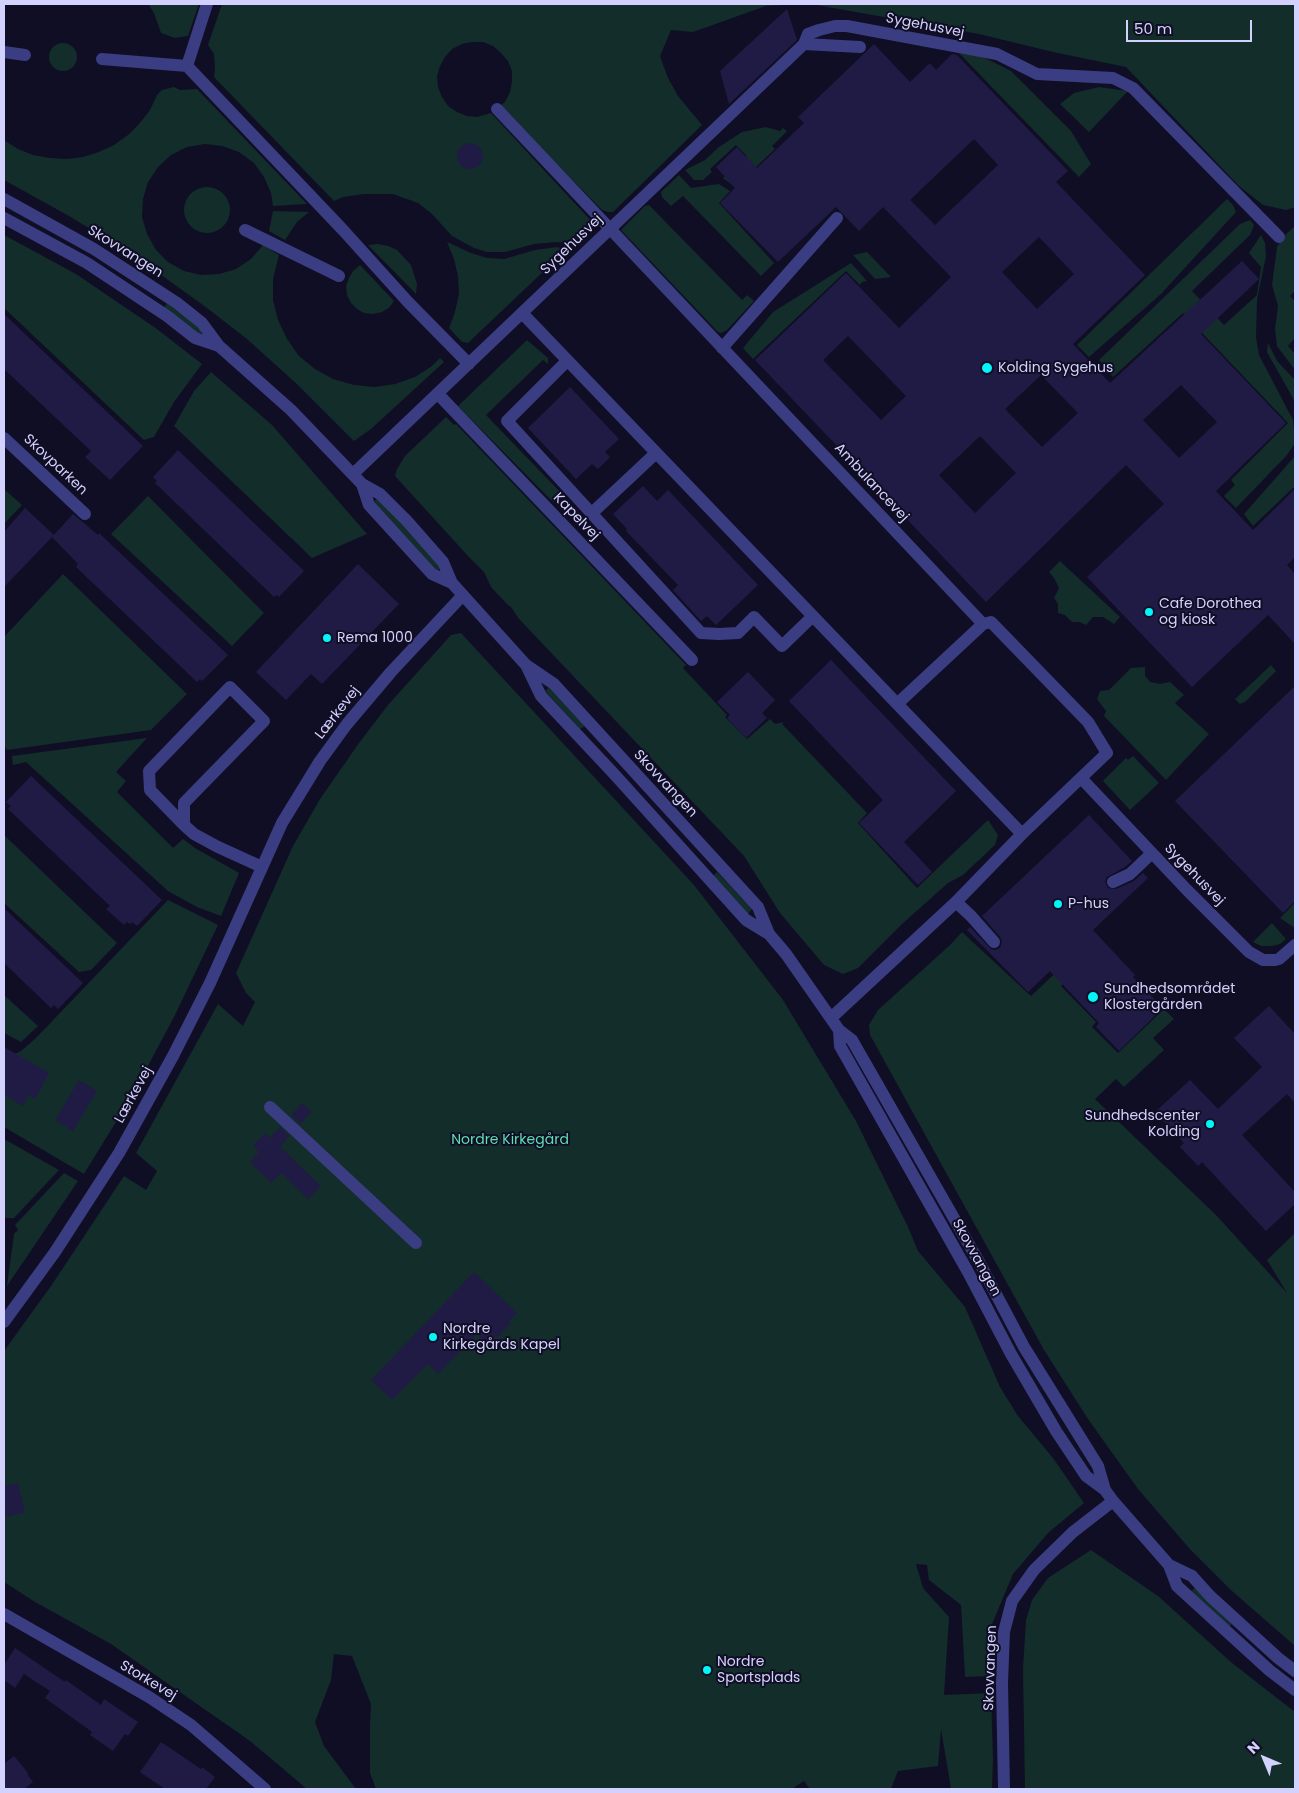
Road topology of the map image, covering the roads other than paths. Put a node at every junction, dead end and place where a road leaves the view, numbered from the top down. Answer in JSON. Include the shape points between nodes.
{"nodes":[{"id":1,"x":207,"y":4,"type":"edge"},
{"id":2,"x":804,"y":44,"type":"junction"},
{"id":3,"x":860,"y":47,"type":"dead end"},
{"id":4,"x":4,"y":52,"type":"edge"},
{"id":5,"x":25,"y":54,"type":"dead end"},
{"id":6,"x":102,"y":59,"type":"dead end"},
{"id":7,"x":187,"y":66,"type":"junction"},
{"id":8,"x":497,"y":109,"type":"dead end"},
{"id":9,"x":4,"y":199,"type":"edge"},
{"id":10,"x":4,"y":218,"type":"edge"},
{"id":11,"x":837,"y":218,"type":"dead end"},
{"id":12,"x":611,"y":228,"type":"junction"},
{"id":13,"x":245,"y":230,"type":"dead end"},
{"id":14,"x":1280,"y":237,"type":"dead end"},
{"id":15,"x":339,"y":276,"type":"dead end"},
{"id":16,"x":523,"y":314,"type":"junction"},
{"id":17,"x":218,"y":346,"type":"junction"},
{"id":18,"x":722,"y":348,"type":"junction"},
{"id":19,"x":567,"y":361,"type":"junction"},
{"id":20,"x":469,"y":364,"type":"junction"},
{"id":21,"x":438,"y":394,"type":"junction"},
{"id":22,"x":4,"y":438,"type":"edge"},
{"id":23,"x":656,"y":453,"type":"junction"},
{"id":24,"x":353,"y":474,"type":"junction"},
{"id":25,"x":592,"y":513,"type":"junction"},
{"id":26,"x":85,"y":514,"type":"dead end"},
{"id":27,"x":463,"y":595,"type":"junction"},
{"id":28,"x":813,"y":616,"type":"junction"},
{"id":29,"x":983,"y":624,"type":"junction"},
{"id":30,"x":692,"y":660,"type":"dead end"},
{"id":31,"x":526,"y":665,"type":"junction"},
{"id":32,"x":897,"y":704,"type":"junction"},
{"id":33,"x":1081,"y":778,"type":"junction"},
{"id":34,"x":184,"y":825,"type":"junction"},
{"id":35,"x":1022,"y":834,"type":"junction"},
{"id":36,"x":1152,"y":853,"type":"junction"},
{"id":37,"x":262,"y":867,"type":"junction"},
{"id":38,"x":1113,"y":882,"type":"dead end"},
{"id":39,"x":956,"y":902,"type":"junction"},
{"id":40,"x":769,"y":934,"type":"junction"},
{"id":41,"x":994,"y":942,"type":"dead end"},
{"id":42,"x":1295,"y":945,"type":"edge"},
{"id":43,"x":831,"y":1018,"type":"junction"},
{"id":44,"x":270,"y":1107,"type":"dead end"},
{"id":45,"x":416,"y":1242,"type":"dead end"},
{"id":46,"x":4,"y":1322,"type":"edge"},
{"id":47,"x":1113,"y":1501,"type":"junction"},
{"id":48,"x":1169,"y":1565,"type":"junction"},
{"id":49,"x":4,"y":1614,"type":"edge"},
{"id":50,"x":1295,"y":1671,"type":"edge"},
{"id":51,"x":1295,"y":1690,"type":"edge"},
{"id":52,"x":265,"y":1789,"type":"edge"},
{"id":53,"x":1004,"y":1789,"type":"edge"}],
"edges":[{"from":1,"to":7,"type":"street"},
{"from":2,"to":3,"type":"street"},
{"from":2,"to":12,"type":"street","name":"Sygehusvej"},
{"from":2,"to":14,"type":"street","name":"Sygehusvej","via":[[808,34],[834,26],[847,26],[997,54],[1037,74],[1113,78],[1133,88]]},
{"from":4,"to":5,"type":"street"},
{"from":6,"to":7,"type":"street"},
{"from":7,"to":20,"type":"street"},
{"from":8,"to":12,"type":"street","name":"Ambulancevej"},
{"from":9,"to":17,"type":"street","name":"Skovvangen","via":[[94,249],[177,303],[202,323]]},
{"from":10,"to":17,"type":"street","name":"Skovvangen","via":[[87,263],[168,316],[195,338]]},
{"from":11,"to":18,"type":"street"},
{"from":12,"to":16,"type":"street","name":"Sygehusvej"},
{"from":12,"to":18,"type":"street","name":"Ambulancevej"},
{"from":13,"to":15,"type":"street"},
{"from":16,"to":19,"type":"street"},
{"from":16,"to":20,"type":"street","name":"Sygehusvej"},
{"from":17,"to":24,"type":"street","name":"Skovvangen","via":[[291,410]]},
{"from":18,"to":29,"type":"street","name":"Ambulancevej"},
{"from":19,"to":23,"type":"street"},
{"from":19,"to":25,"type":"street","via":[[507,421]]},
{"from":20,"to":21,"type":"street","name":"Sygehusvej"},
{"from":21,"to":24,"type":"street","name":"Sygehusvej"},
{"from":21,"to":30,"type":"street","name":"Kapelvej"},
{"from":22,"to":26,"type":"street","name":"Skovparken"},
{"from":23,"to":25,"type":"street"},
{"from":23,"to":28,"type":"street"},
{"from":24,"to":27,"type":"street","name":"Skovvangen","via":[[362,484],[368,505],[432,574],[452,583]]},
{"from":25,"to":28,"type":"street","via":[[701,632],[738,633],[754,617],[782,646]]},
{"from":27,"to":31,"type":"street","name":"Skovvangen"},
{"from":27,"to":37,"type":"street","name":"Lærkevej","via":[[347,724],[282,823]]},
{"from":28,"to":32,"type":"street"},
{"from":29,"to":32,"type":"street"},
{"from":29,"to":33,"type":"street","name":"Ambulancevej","via":[[991,622],[1088,722],[1107,753]]},
{"from":31,"to":40,"type":"street","name":"Skovvangen","via":[[541,696],[746,920]]},
{"from":31,"to":40,"type":"street","name":"Skovvangen","via":[[554,684],[758,907]]},
{"from":32,"to":35,"type":"street"},
{"from":33,"to":35,"type":"street"},
{"from":33,"to":36,"type":"street","name":"Sygehusvej"},
{"from":34,"to":34,"type":"street","via":[[184,803],[264,721],[230,687],[148,771],[150,790]]},
{"from":34,"to":37,"type":"street","via":[[218,847]]},
{"from":35,"to":39,"type":"street"},
{"from":36,"to":38,"type":"street","via":[[1130,874]]},
{"from":36,"to":42,"type":"street","name":"Sygehusvej","via":[[1253,955],[1263,960],[1275,960]]},
{"from":37,"to":46,"type":"street","name":"Lærkevej","via":[[206,991],[119,1153],[55,1252]]},
{"from":39,"to":41,"type":"street"},
{"from":39,"to":43,"type":"street"},
{"from":40,"to":43,"type":"street","name":"Skovvangen"},
{"from":43,"to":47,"type":"street","name":"Skovvangen","via":[[852,1040],[1024,1347],[1098,1466],[1105,1490]]},
{"from":44,"to":45,"type":"street"},
{"from":47,"to":48,"type":"street","name":"Skovvangen"},
{"from":47,"to":53,"type":"street","name":"Skovvangen","via":[[1073,1532],[1034,1570],[1012,1601],[1004,1632]]},
{"from":48,"to":50,"type":"street","name":"Skovvangen","via":[[1192,1576]]},
{"from":48,"to":51,"type":"street","name":"Skovvangen","via":[[1177,1586]]},
{"from":49,"to":52,"type":"street","name":"Storkevej","via":[[149,1697],[191,1725]]}]}
